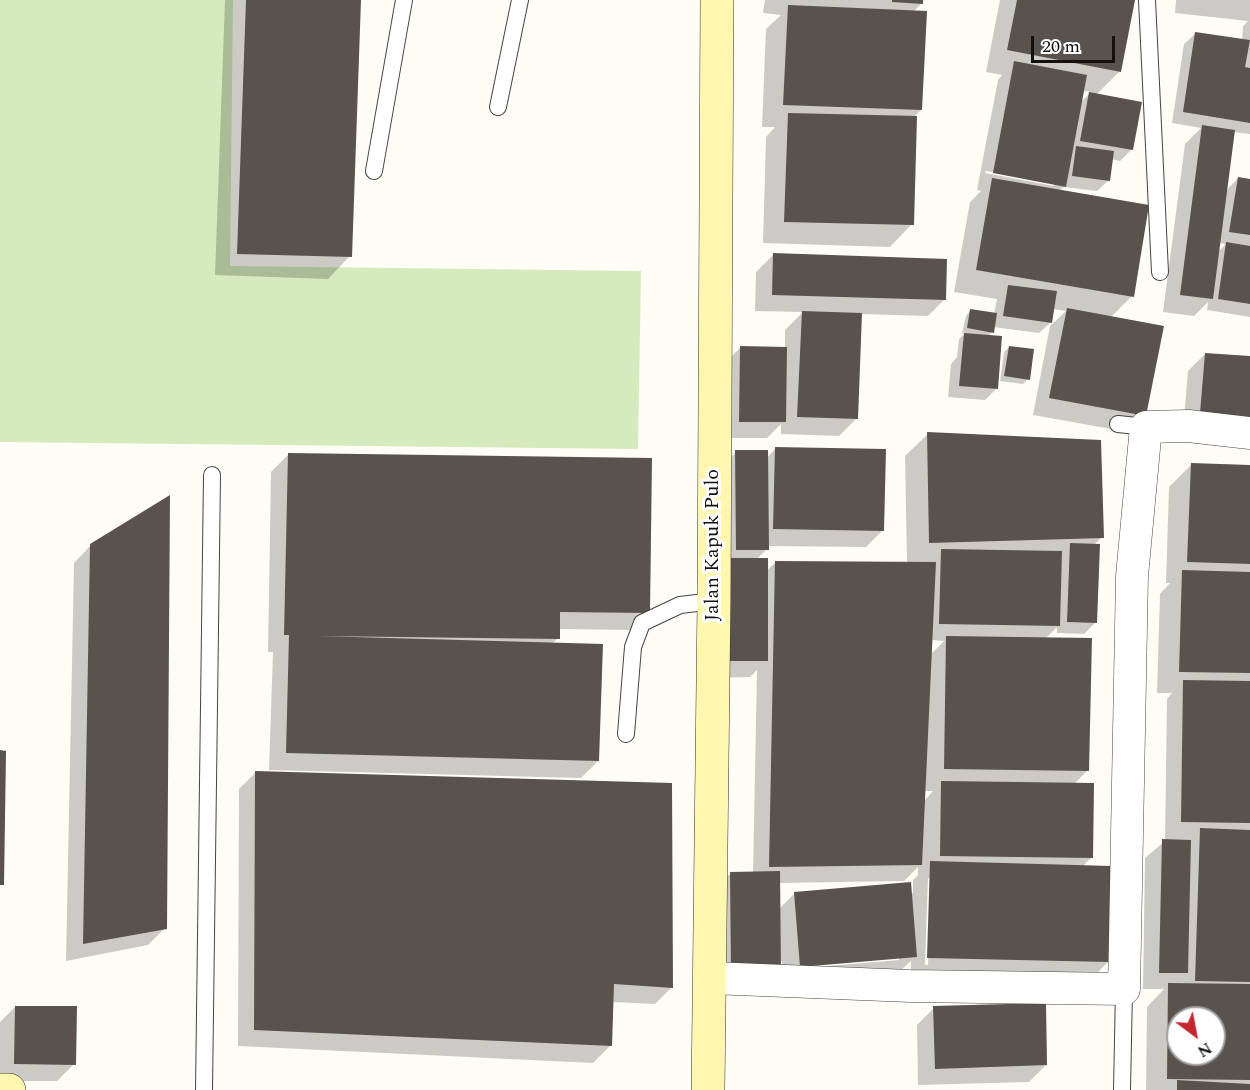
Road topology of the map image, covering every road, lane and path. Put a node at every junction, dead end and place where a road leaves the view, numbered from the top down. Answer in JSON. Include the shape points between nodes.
{"nodes":[{"id":1,"x":405,"y":0,"type":"edge"},
{"id":2,"x":520,"y":0,"type":"edge"},
{"id":3,"x":717,"y":0,"type":"edge"},
{"id":4,"x":1147,"y":0,"type":"edge"},
{"id":5,"x":498,"y":107,"type":"dead end"},
{"id":6,"x":374,"y":171,"type":"dead end"},
{"id":7,"x":1160,"y":272,"type":"dead end"},
{"id":8,"x":1250,"y":433,"type":"edge"},
{"id":9,"x":212,"y":475,"type":"dead end"},
{"id":10,"x":714,"y":601,"type":"junction"},
{"id":11,"x":626,"y":734,"type":"dead end"},
{"id":12,"x":711,"y":978,"type":"junction"},
{"id":13,"x":1124,"y":989,"type":"junction"},
{"id":14,"x":0,"y":1090,"type":"edge"},
{"id":15,"x":9,"y":1090,"type":"edge"},
{"id":16,"x":204,"y":1090,"type":"edge"},
{"id":17,"x":708,"y":1090,"type":"edge"},
{"id":18,"x":1122,"y":1090,"type":"edge"}],
"edges":[{"from":1,"to":6,"type":"lane"},
{"from":2,"to":5,"type":"lane"},
{"from":3,"to":10,"type":"street","name":"Jalan Kapuk Pulo"},
{"from":4,"to":7,"type":"lane"},
{"from":8,"to":13,"type":"street","via":[[1132,425]]},
{"from":9,"to":16,"type":"lane"},
{"from":10,"to":11,"type":"lane","via":[[680,605],[642,623],[633,647]]},
{"from":10,"to":12,"type":"street","name":"Jalan Kapuk Pulo"},
{"from":12,"to":13,"type":"street"},
{"from":12,"to":17,"type":"street","name":"Jalan Kapuk Pulo"},
{"from":13,"to":18,"type":"lane"},
{"from":14,"to":15,"type":"street"}]}
